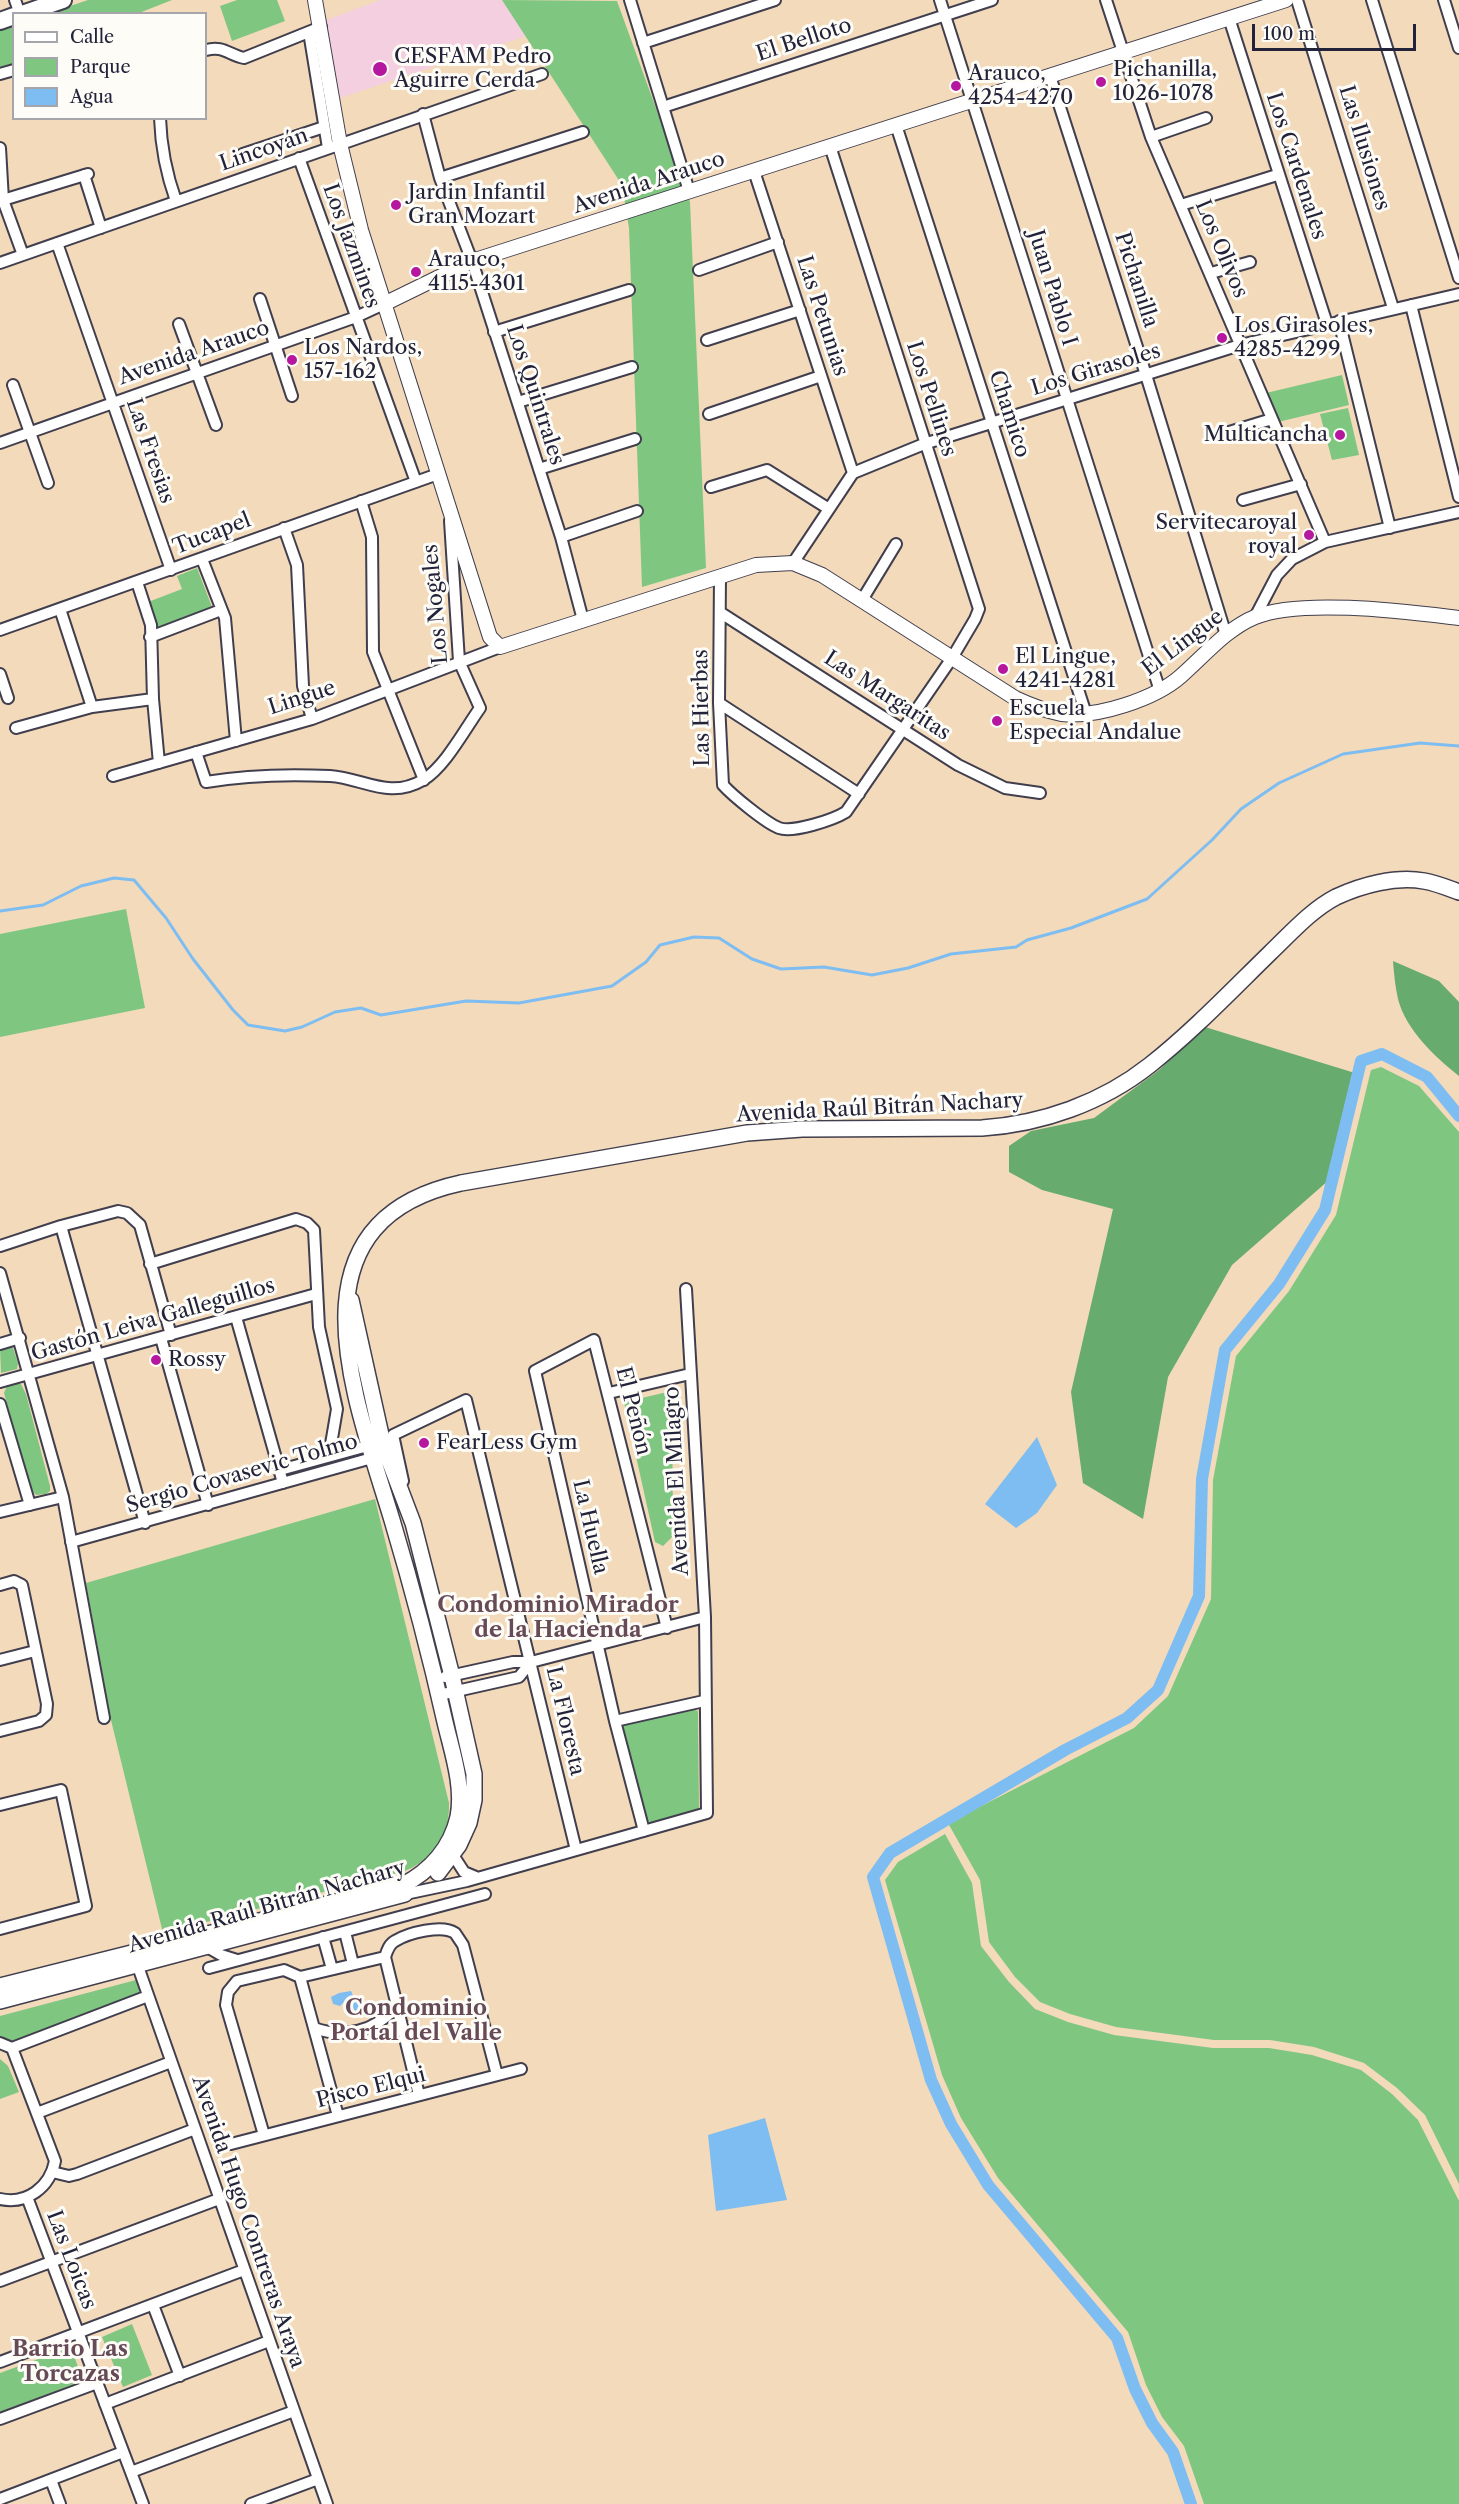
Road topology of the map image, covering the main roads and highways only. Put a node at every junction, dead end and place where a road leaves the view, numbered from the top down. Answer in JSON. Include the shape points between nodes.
{"nodes":[{"id":1,"x":63,"y":0,"type":"edge"},
{"id":2,"x":27,"y":12,"type":"edge"},
{"id":3,"x":1459,"y":892,"type":"edge"},
{"id":4,"x":379,"y":1445,"type":"junction"},
{"id":5,"x":135,"y":1959,"type":"junction"},
{"id":6,"x":0,"y":1986,"type":"edge"},
{"id":7,"x":0,"y":2001,"type":"edge"}],
"edges":[{"from":1,"to":2,"type":"main road"},
{"from":3,"to":4,"type":"main road","name":"Avenida Raúl Bitrán Nachary","via":[[1424,880],[1387,881],[1334,898],[1299,925],[1149,1066],[1062,1114],[982,1128],[747,1133],[450,1185],[413,1198],[381,1222],[360,1252],[348,1288]]},
{"from":4,"to":5,"type":"main road","name":"Avenida Raúl Bitrán Nachary","via":[[393,1523],[456,1771],[459,1808],[451,1837],[431,1865],[403,1885],[218,1931]]},
{"from":4,"to":5,"type":"main road","name":"Avenida Raúl Bitrán Nachary","via":[[412,1523],[452,1676],[475,1788],[469,1823],[453,1856],[428,1882],[410,1893],[232,1941]]},
{"from":5,"to":6,"type":"main road","name":"Avenida Raúl Bitrán Nachary"},
{"from":5,"to":7,"type":"main road","name":"Avenida Raúl Bitrán Nachary"}]}
